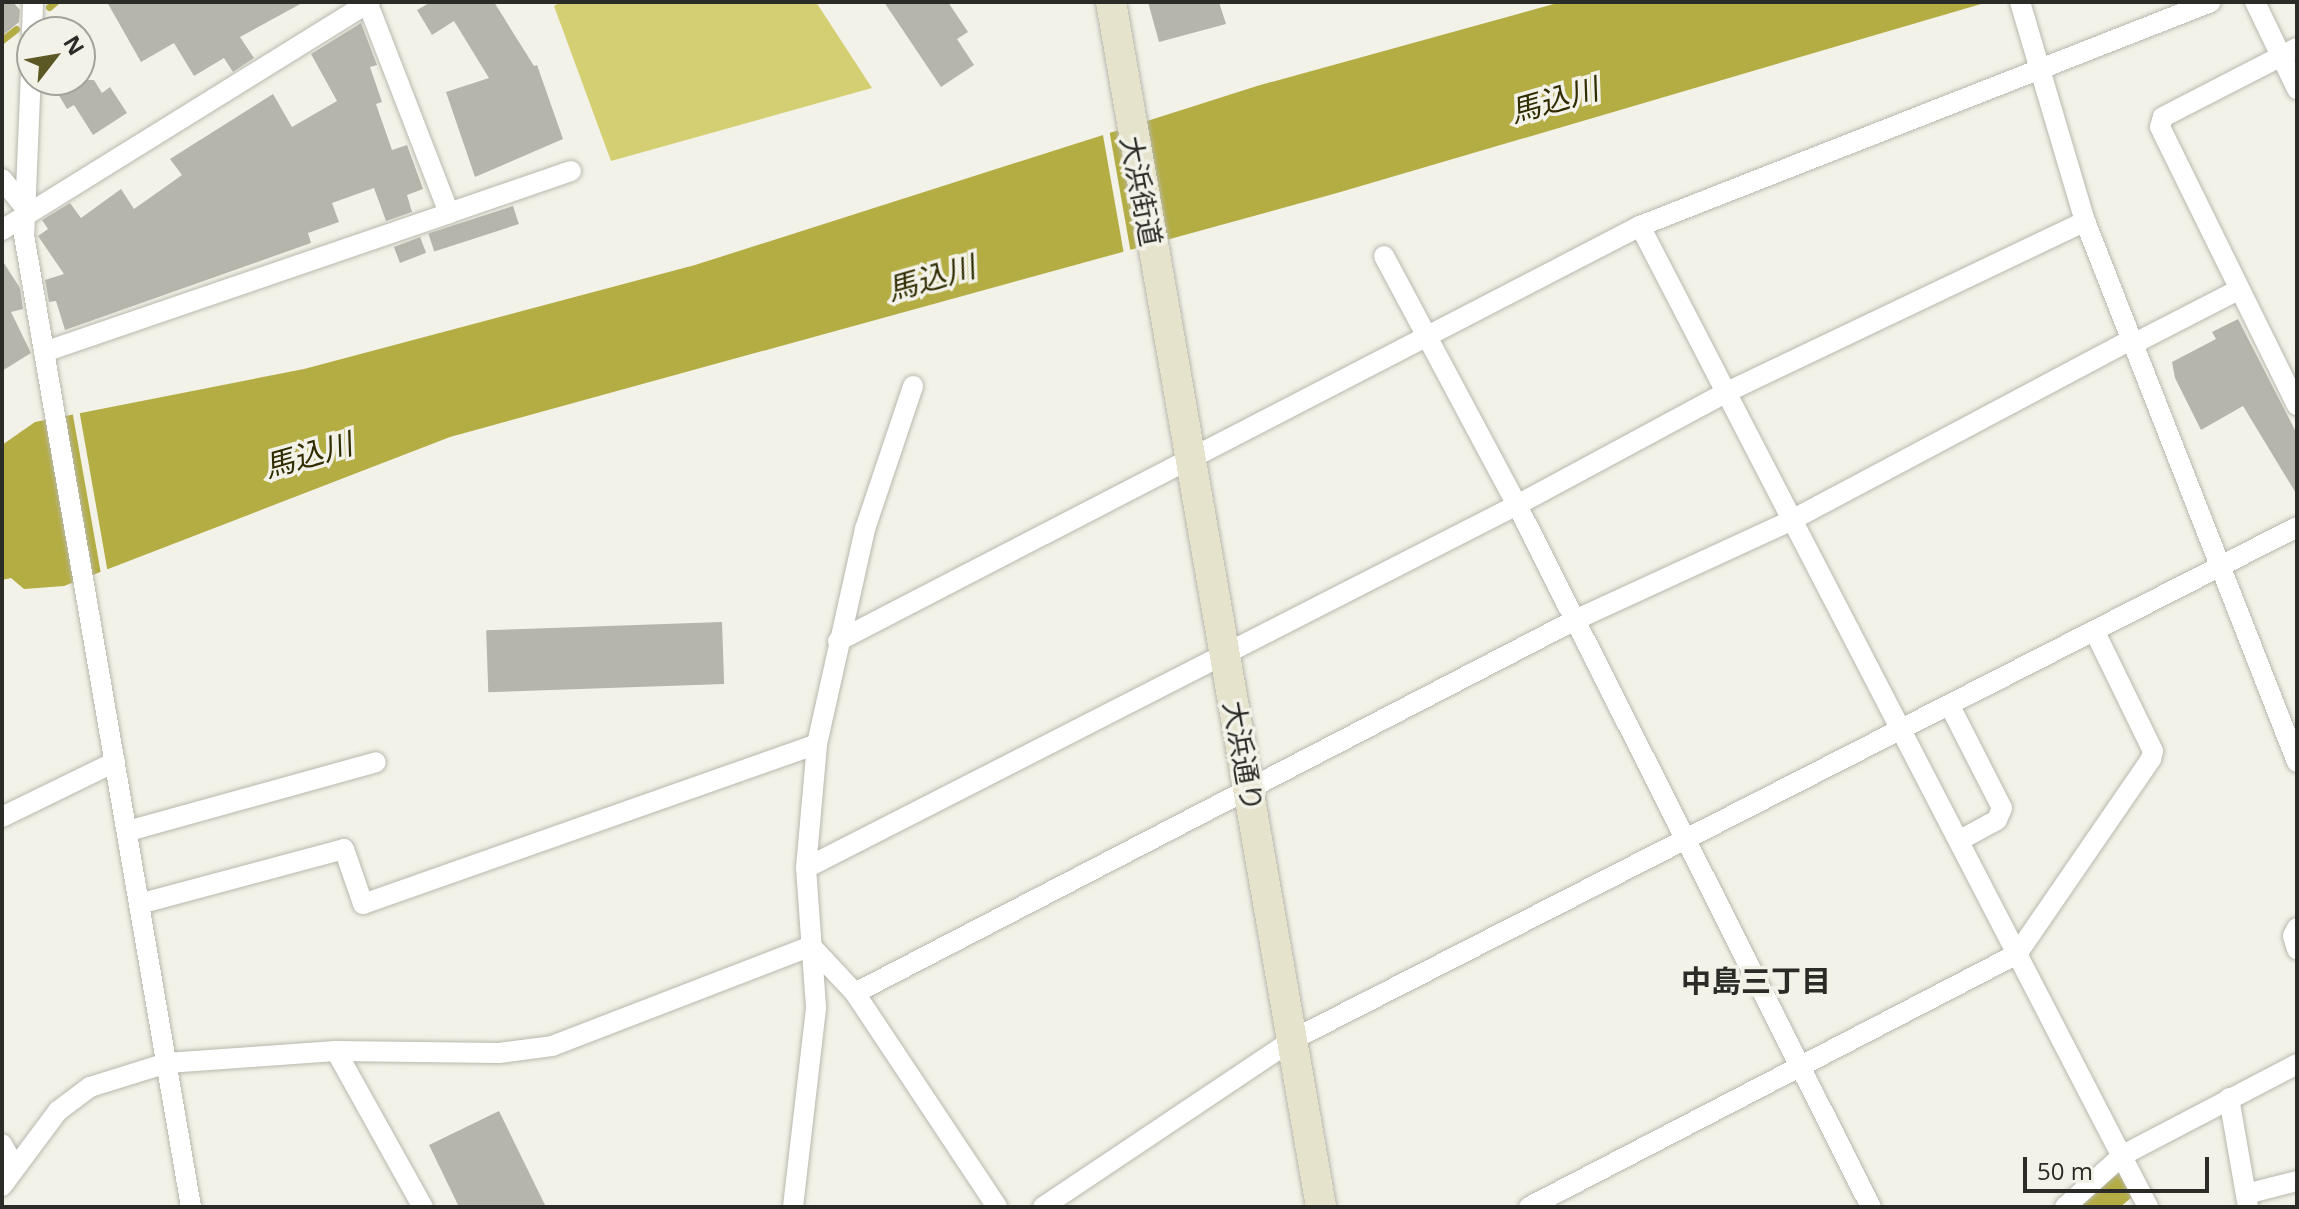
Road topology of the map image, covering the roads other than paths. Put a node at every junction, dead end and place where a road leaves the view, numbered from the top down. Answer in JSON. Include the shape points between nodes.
{"nodes":[{"id":1,"x":368,"y":2,"type":"edge"},
{"id":2,"x":1111,"y":2,"type":"edge"},
{"id":3,"x":2020,"y":2,"type":"edge"},
{"id":4,"x":2211,"y":2,"type":"edge"},
{"id":5,"x":2255,"y":2,"type":"edge"},
{"id":6,"x":2289,"y":52,"type":"edge"},
{"id":7,"x":2040,"y":71,"type":"junction"},
{"id":8,"x":2297,"y":89,"type":"edge"},
{"id":9,"x":31,"y":96,"type":"edge"},
{"id":10,"x":571,"y":171,"type":"dead end"},
{"id":11,"x":2,"y":179,"type":"edge"},
{"id":12,"x":27,"y":210,"type":"junction"},
{"id":13,"x":449,"y":213,"type":"junction"},
{"id":14,"x":2085,"y":221,"type":"junction"},
{"id":15,"x":1640,"y":226,"type":"junction"},
{"id":16,"x":2,"y":230,"type":"edge"},
{"id":17,"x":1384,"y":256,"type":"dead end"},
{"id":18,"x":2238,"y":290,"type":"junction"},
{"id":19,"x":1164,"y":305,"type":"joint"},
{"id":20,"x":1429,"y":336,"type":"junction"},
{"id":21,"x":2130,"y":342,"type":"junction"},
{"id":22,"x":44,"y":352,"type":"junction"},
{"id":23,"x":913,"y":386,"type":"dead end"},
{"id":24,"x":1725,"y":393,"type":"junction"},
{"id":25,"x":2297,"y":405,"type":"edge"},
{"id":26,"x":1192,"y":457,"type":"junction"},
{"id":27,"x":1517,"y":505,"type":"junction"},
{"id":28,"x":1790,"y":521,"type":"junction"},
{"id":29,"x":2297,"y":527,"type":"edge"},
{"id":30,"x":2219,"y":566,"type":"junction"},
{"id":31,"x":1573,"y":621,"type":"junction"},
{"id":32,"x":2095,"y":632,"type":"junction"},
{"id":33,"x":838,"y":641,"type":"junction"},
{"id":34,"x":1226,"y":653,"type":"junction"},
{"id":35,"x":1950,"y":706,"type":"junction"},
{"id":36,"x":1903,"y":728,"type":"junction"},
{"id":37,"x":817,"y":744,"type":"junction"},
{"id":38,"x":115,"y":762,"type":"junction"},
{"id":39,"x":376,"y":762,"type":"dead end"},
{"id":40,"x":2297,"y":762,"type":"edge"},
{"id":41,"x":1250,"y":789,"type":"junction"},
{"id":42,"x":2,"y":817,"type":"edge"},
{"id":43,"x":128,"y":831,"type":"junction"},
{"id":44,"x":1960,"y":840,"type":"junction"},
{"id":45,"x":1686,"y":841,"type":"junction"},
{"id":46,"x":806,"y":868,"type":"junction"},
{"id":47,"x":139,"y":904,"type":"junction"},
{"id":48,"x":2297,"y":928,"type":"edge"},
{"id":49,"x":811,"y":946,"type":"junction"},
{"id":50,"x":2297,"y":949,"type":"edge"},
{"id":51,"x":2017,"y":954,"type":"junction"},
{"id":52,"x":855,"y":993,"type":"junction"},
{"id":53,"x":1292,"y":1040,"type":"junction"},
{"id":54,"x":336,"y":1051,"type":"junction"},
{"id":55,"x":167,"y":1063,"type":"junction"},
{"id":56,"x":2297,"y":1064,"type":"edge"},
{"id":57,"x":1803,"y":1069,"type":"junction"},
{"id":58,"x":2229,"y":1098,"type":"junction"},
{"id":59,"x":2,"y":1144,"type":"edge"},
{"id":60,"x":2123,"y":1155,"type":"junction"},
{"id":61,"x":14,"y":1166,"type":"junction"},
{"id":62,"x":2297,"y":1181,"type":"edge"},
{"id":63,"x":2,"y":1186,"type":"edge"},
{"id":64,"x":2247,"y":1200,"type":"edge"},
{"id":65,"x":191,"y":1207,"type":"edge"},
{"id":66,"x":423,"y":1207,"type":"edge"},
{"id":67,"x":793,"y":1207,"type":"edge"},
{"id":68,"x":997,"y":1207,"type":"edge"},
{"id":69,"x":1043,"y":1207,"type":"edge"},
{"id":70,"x":1321,"y":1207,"type":"edge"},
{"id":71,"x":1529,"y":1207,"type":"edge"},
{"id":72,"x":1871,"y":1207,"type":"edge"},
{"id":73,"x":2065,"y":1207,"type":"edge"},
{"id":74,"x":2148,"y":1207,"type":"edge"}],
"edges":[{"from":1,"to":12,"type":"street"},
{"from":1,"to":13,"type":"street"},
{"from":2,"to":19,"type":"street","name":"大浜街道"},
{"from":3,"to":7,"type":"street"},
{"from":4,"to":7,"type":"street"},
{"from":5,"to":6,"type":"street"},
{"from":6,"to":8,"type":"street"},
{"from":6,"to":18,"type":"street","via":[[2163,117],[2160,127]]},
{"from":7,"to":14,"type":"street"},
{"from":7,"to":15,"type":"street"},
{"from":9,"to":12,"type":"street"},
{"from":10,"to":13,"type":"street"},
{"from":11,"to":12,"type":"street"},
{"from":12,"to":16,"type":"street"},
{"from":12,"to":22,"type":"street","via":[[24,235]]},
{"from":13,"to":22,"type":"street"},
{"from":14,"to":21,"type":"street"},
{"from":14,"to":24,"type":"street"},
{"from":15,"to":20,"type":"street"},
{"from":15,"to":24,"type":"street"},
{"from":17,"to":20,"type":"street"},
{"from":18,"to":21,"type":"street"},
{"from":18,"to":25,"type":"street"},
{"from":19,"to":26,"type":"street","name":"大浜通り"},
{"from":20,"to":26,"type":"street"},
{"from":20,"to":27,"type":"street"},
{"from":21,"to":28,"type":"street"},
{"from":21,"to":30,"type":"street"},
{"from":22,"to":38,"type":"street"},
{"from":23,"to":33,"type":"street","via":[[865,529]]},
{"from":24,"to":27,"type":"street"},
{"from":24,"to":28,"type":"street"},
{"from":26,"to":33,"type":"street"},
{"from":26,"to":34,"type":"street","name":"大浜通り"},
{"from":27,"to":31,"type":"street"},
{"from":27,"to":34,"type":"street"},
{"from":28,"to":31,"type":"street"},
{"from":28,"to":36,"type":"street"},
{"from":29,"to":30,"type":"street"},
{"from":30,"to":32,"type":"street"},
{"from":30,"to":40,"type":"street"},
{"from":31,"to":41,"type":"street"},
{"from":31,"to":45,"type":"street"},
{"from":32,"to":35,"type":"street"},
{"from":32,"to":51,"type":"street","via":[[2153,751]]},
{"from":33,"to":37,"type":"street"},
{"from":34,"to":41,"type":"street","name":"大浜通り"},
{"from":34,"to":46,"type":"street"},
{"from":35,"to":36,"type":"street"},
{"from":35,"to":44,"type":"street","via":[[2002,808],[1997,820]]},
{"from":36,"to":44,"type":"street"},
{"from":36,"to":45,"type":"street"},
{"from":37,"to":46,"type":"street"},
{"from":37,"to":47,"type":"street","via":[[363,904],[344,849]]},
{"from":38,"to":42,"type":"street"},
{"from":38,"to":43,"type":"street"},
{"from":39,"to":43,"type":"street"},
{"from":41,"to":52,"type":"street"},
{"from":41,"to":53,"type":"street","name":"大浜通り"},
{"from":43,"to":47,"type":"street"},
{"from":44,"to":51,"type":"street"},
{"from":45,"to":53,"type":"street"},
{"from":45,"to":57,"type":"street"},
{"from":46,"to":49,"type":"street"},
{"from":47,"to":55,"type":"street"},
{"from":48,"to":50,"type":"street"},
{"from":49,"to":52,"type":"street"},
{"from":49,"to":54,"type":"street","via":[[552,1046],[499,1053]]},
{"from":49,"to":67,"type":"street","via":[[816,1007]]},
{"from":51,"to":57,"type":"street"},
{"from":51,"to":60,"type":"street"},
{"from":52,"to":68,"type":"street"},
{"from":53,"to":69,"type":"street"},
{"from":53,"to":70,"type":"street","name":"大浜通り"},
{"from":54,"to":55,"type":"street"},
{"from":54,"to":66,"type":"street"},
{"from":55,"to":61,"type":"street","via":[[90,1087],[58,1111]]},
{"from":55,"to":65,"type":"street"},
{"from":56,"to":58,"type":"street"},
{"from":57,"to":71,"type":"street"},
{"from":57,"to":72,"type":"street"},
{"from":58,"to":60,"type":"street"},
{"from":58,"to":64,"type":"street"},
{"from":59,"to":61,"type":"street"},
{"from":60,"to":73,"type":"street"},
{"from":60,"to":74,"type":"street"},
{"from":61,"to":63,"type":"street"},
{"from":62,"to":64,"type":"street"}]}
